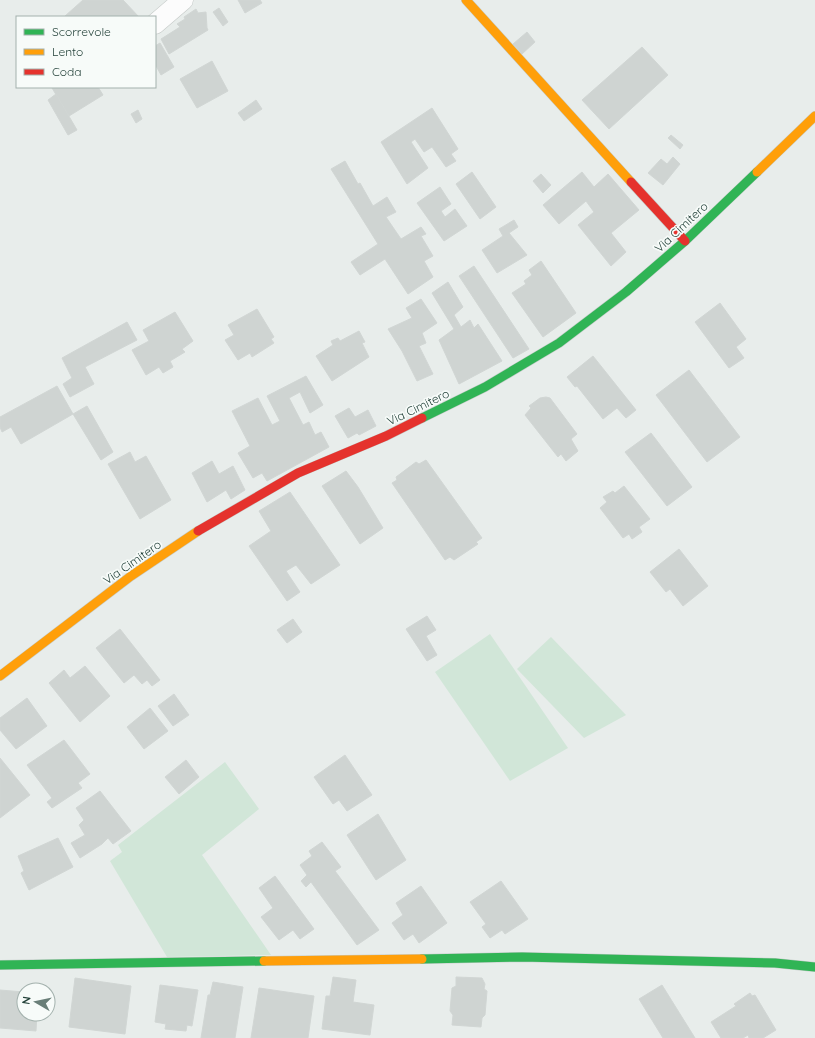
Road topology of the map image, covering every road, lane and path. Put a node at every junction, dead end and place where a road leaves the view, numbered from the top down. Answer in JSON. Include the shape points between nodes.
{"nodes":[{"id":1,"x":183,"y":0,"type":"edge"},
{"id":2,"x":466,"y":0,"type":"edge"},
{"id":3,"x":156,"y":23,"type":"edge"},
{"id":4,"x":815,"y":116,"type":"edge"},
{"id":5,"x":685,"y":241,"type":"junction"},
{"id":6,"x":0,"y":676,"type":"edge"},
{"id":7,"x":0,"y":965,"type":"edge"},
{"id":8,"x":815,"y":967,"type":"edge"}],
"edges":[{"from":1,"to":3,"type":"street"},
{"from":2,"to":5,"type":"street"},
{"from":4,"to":5,"type":"street","name":"Via Cimitero"},
{"from":5,"to":6,"type":"street","name":"Via Cimitero","via":[[626,292],[559,343],[485,387],[386,436],[298,473],[204,527],[131,576]]},
{"from":7,"to":8,"type":"street","via":[[522,957],[775,963]]}]}
